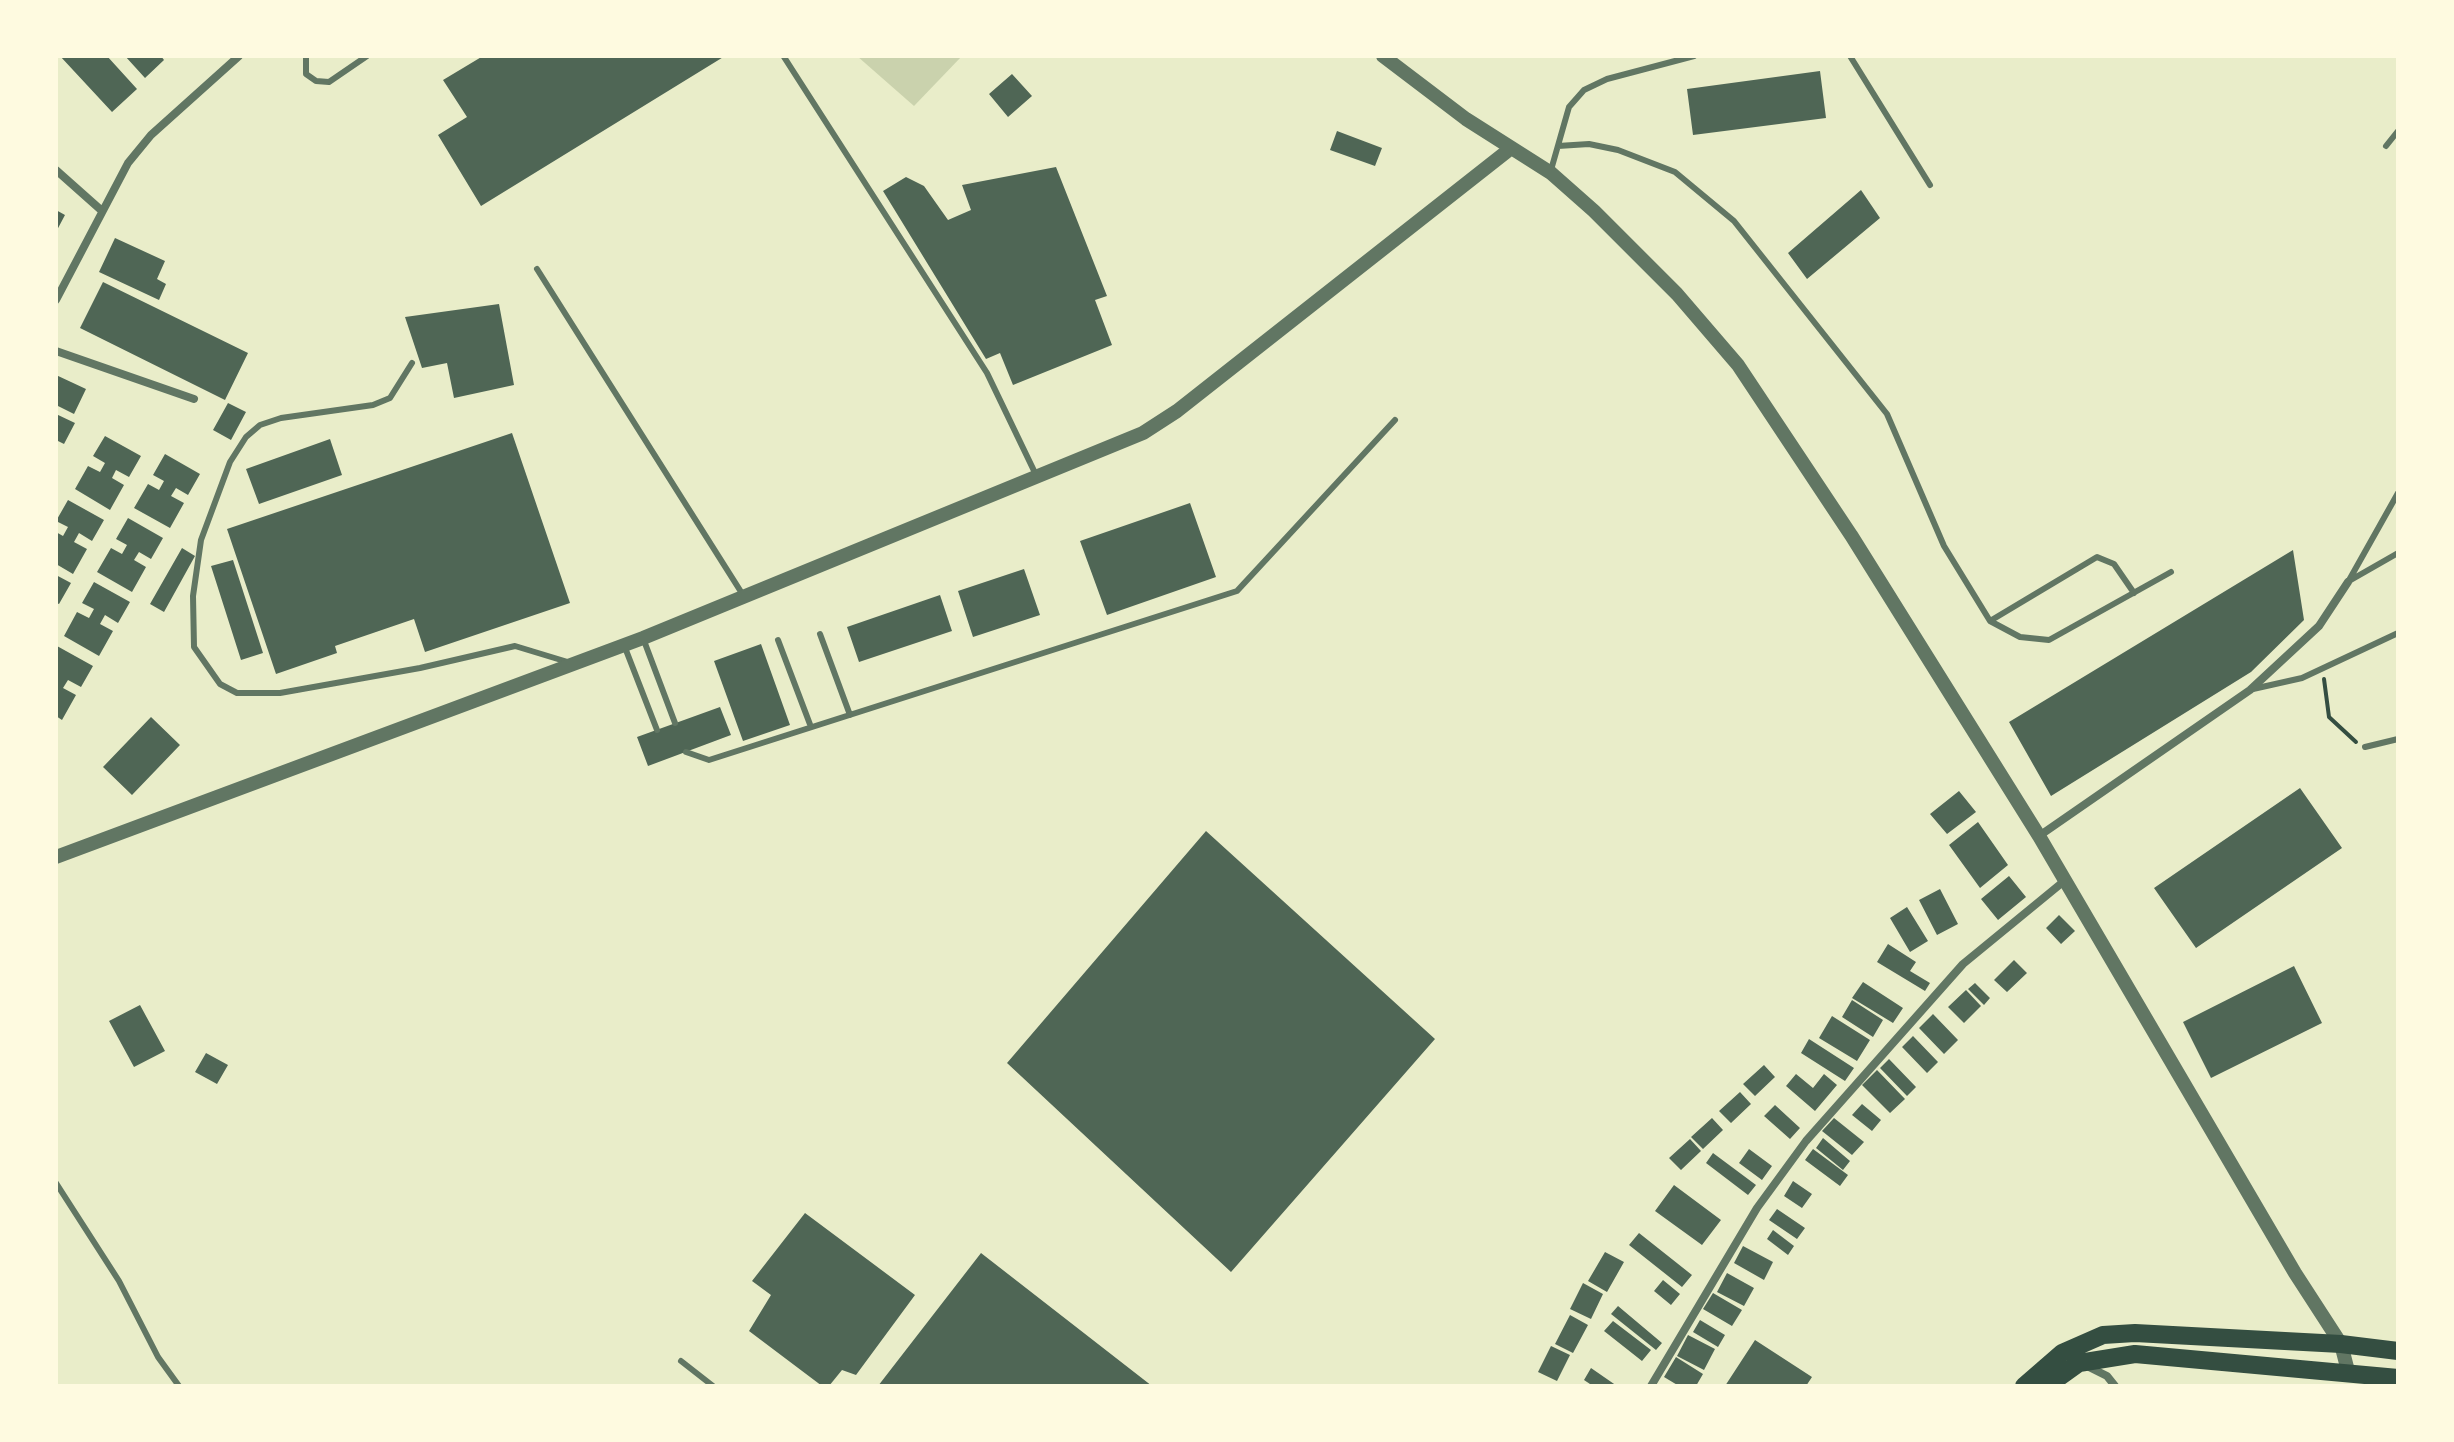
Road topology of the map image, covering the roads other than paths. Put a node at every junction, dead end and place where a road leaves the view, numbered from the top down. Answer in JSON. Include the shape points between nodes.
{"nodes":[{"id":1,"x":239,"y":56,"type":"edge"},
{"id":2,"x":306,"y":56,"type":"edge"},
{"id":3,"x":367,"y":56,"type":"edge"},
{"id":4,"x":1383,"y":56,"type":"edge"},
{"id":5,"x":1694,"y":56,"type":"edge"},
{"id":6,"x":1850,"y":56,"type":"edge"},
{"id":7,"x":784,"y":57,"type":"edge"},
{"id":8,"x":2398,"y":131,"type":"edge"},
{"id":9,"x":1558,"y":146,"type":"junction"},
{"id":10,"x":2386,"y":146,"type":"dead end"},
{"id":11,"x":1510,"y":149,"type":"junction"},
{"id":12,"x":56,"y":170,"type":"edge"},
{"id":13,"x":1551,"y":173,"type":"junction"},
{"id":14,"x":1930,"y":185,"type":"dead end"},
{"id":15,"x":101,"y":210,"type":"junction"},
{"id":16,"x":537,"y":269,"type":"dead end"},
{"id":17,"x":56,"y":300,"type":"edge"},
{"id":18,"x":56,"y":351,"type":"edge"},
{"id":19,"x":412,"y":363,"type":"dead end"},
{"id":20,"x":194,"y":399,"type":"dead end"},
{"id":21,"x":1395,"y":420,"type":"dead end"},
{"id":22,"x":1037,"y":477,"type":"junction"},
{"id":23,"x":2398,"y":493,"type":"edge"},
{"id":24,"x":2398,"y":553,"type":"edge"},
{"id":25,"x":2171,"y":572,"type":"dead end"},
{"id":26,"x":2348,"y":582,"type":"junction"},
{"id":27,"x":2134,"y":593,"type":"junction"},
{"id":28,"x":745,"y":598,"type":"junction"},
{"id":29,"x":1990,"y":621,"type":"junction"},
{"id":30,"x":2398,"y":633,"type":"edge"},
{"id":31,"x":820,"y":634,"type":"dead end"},
{"id":32,"x":643,"y":638,"type":"junction"},
{"id":33,"x":778,"y":640,"type":"dead end"},
{"id":34,"x":624,"y":645,"type":"junction"},
{"id":35,"x":574,"y":664,"type":"junction"},
{"id":36,"x":2250,"y":690,"type":"junction"},
{"id":37,"x":850,"y":715,"type":"junction"},
{"id":38,"x":675,"y":723,"type":"dead end"},
{"id":39,"x":811,"y":727,"type":"junction"},
{"id":40,"x":657,"y":730,"type":"dead end"},
{"id":41,"x":2398,"y":739,"type":"edge"},
{"id":42,"x":2365,"y":747,"type":"road end"},
{"id":43,"x":686,"y":752,"type":"dead end"},
{"id":44,"x":2039,"y":836,"type":"junction"},
{"id":45,"x":56,"y":857,"type":"edge"},
{"id":46,"x":2063,"y":882,"type":"junction"},
{"id":47,"x":56,"y":1183,"type":"edge"},
{"id":48,"x":2341,"y":1344,"type":"junction"},
{"id":49,"x":2398,"y":1351,"type":"edge"},
{"id":50,"x":2111,"y":1355,"type":"junction"},
{"id":51,"x":681,"y":1361,"type":"dead end"},
{"id":52,"x":2079,"y":1363,"type":"junction"},
{"id":53,"x":2349,"y":1375,"type":"junction"},
{"id":54,"x":2107,"y":1376,"type":"junction"},
{"id":55,"x":2398,"y":1378,"type":"edge"},
{"id":56,"x":179,"y":1386,"type":"edge"},
{"id":57,"x":713,"y":1386,"type":"edge"},
{"id":58,"x":1651,"y":1386,"type":"edge"},
{"id":59,"x":2024,"y":1386,"type":"edge"},
{"id":60,"x":2047,"y":1386,"type":"edge"},
{"id":61,"x":2115,"y":1386,"type":"edge"}],
"edges":[{"from":1,"to":15,"type":"street","via":[[151,135]]},
{"from":2,"to":3,"type":"lane","via":[[306,74],[329,82]]},
{"from":4,"to":11,"type":"street"},
{"from":5,"to":9,"type":"lane","via":[[1584,90],[1569,107]]},
{"from":6,"to":14,"type":"lane"},
{"from":7,"to":22,"type":"lane","via":[[987,373]]},
{"from":8,"to":10,"type":"lane"},
{"from":9,"to":13,"type":"lane"},
{"from":9,"to":29,"type":"lane","via":[[1589,144],[1618,150],[1675,172],[1734,221],[1887,414],[1944,546]]},
{"from":11,"to":13,"type":"street"},
{"from":11,"to":22,"type":"street","via":[[1177,411],[1143,433]]},
{"from":12,"to":15,"type":"street"},
{"from":13,"to":44,"type":"street","via":[[1668,285],[1738,365]]},
{"from":15,"to":17,"type":"street"},
{"from":16,"to":28,"type":"lane"},
{"from":18,"to":20,"type":"street"},
{"from":19,"to":35,"type":"lane","via":[[400,386],[381,401],[281,418],[246,437],[230,462],[201,540],[193,596],[194,647],[220,684],[237,693],[280,693],[515,646]]},
{"from":21,"to":37,"type":"lane","via":[[1237,591]]},
{"from":22,"to":28,"type":"street"},
{"from":23,"to":26,"type":"lane"},
{"from":24,"to":26,"type":"lane"},
{"from":25,"to":27,"type":"lane"},
{"from":26,"to":36,"type":"street","via":[[2319,626]]},
{"from":27,"to":29,"type":"lane","via":[[2049,640],[2020,637]]},
{"from":27,"to":29,"type":"lane","via":[[2114,564],[2097,557]]},
{"from":28,"to":32,"type":"street"},
{"from":30,"to":36,"type":"lane","via":[[2323,669]]},
{"from":31,"to":37,"type":"lane"},
{"from":32,"to":34,"type":"street"},
{"from":32,"to":38,"type":"lane"},
{"from":33,"to":39,"type":"lane"},
{"from":34,"to":35,"type":"street"},
{"from":34,"to":40,"type":"lane"},
{"from":35,"to":45,"type":"street"},
{"from":36,"to":44,"type":"street"},
{"from":37,"to":39,"type":"lane"},
{"from":39,"to":43,"type":"lane","via":[[709,760]]},
{"from":41,"to":42,"type":"lane"},
{"from":44,"to":46,"type":"street"},
{"from":46,"to":48,"type":"street"},
{"from":46,"to":58,"type":"street","via":[[1963,964],[1806,1141],[1757,1208]]},
{"from":47,"to":56,"type":"lane"},
{"from":48,"to":49,"type":"main road"},
{"from":48,"to":53,"type":"street"},
{"from":48,"to":59,"type":"main road","via":[[2103,1335],[2062,1353]]},
{"from":50,"to":52,"type":"main road"},
{"from":50,"to":53,"type":"main road"},
{"from":50,"to":54,"type":"street"},
{"from":51,"to":57,"type":"lane"},
{"from":52,"to":54,"type":"street"},
{"from":52,"to":60,"type":"main road"},
{"from":53,"to":55,"type":"main road"},
{"from":54,"to":61,"type":"street"}]}
